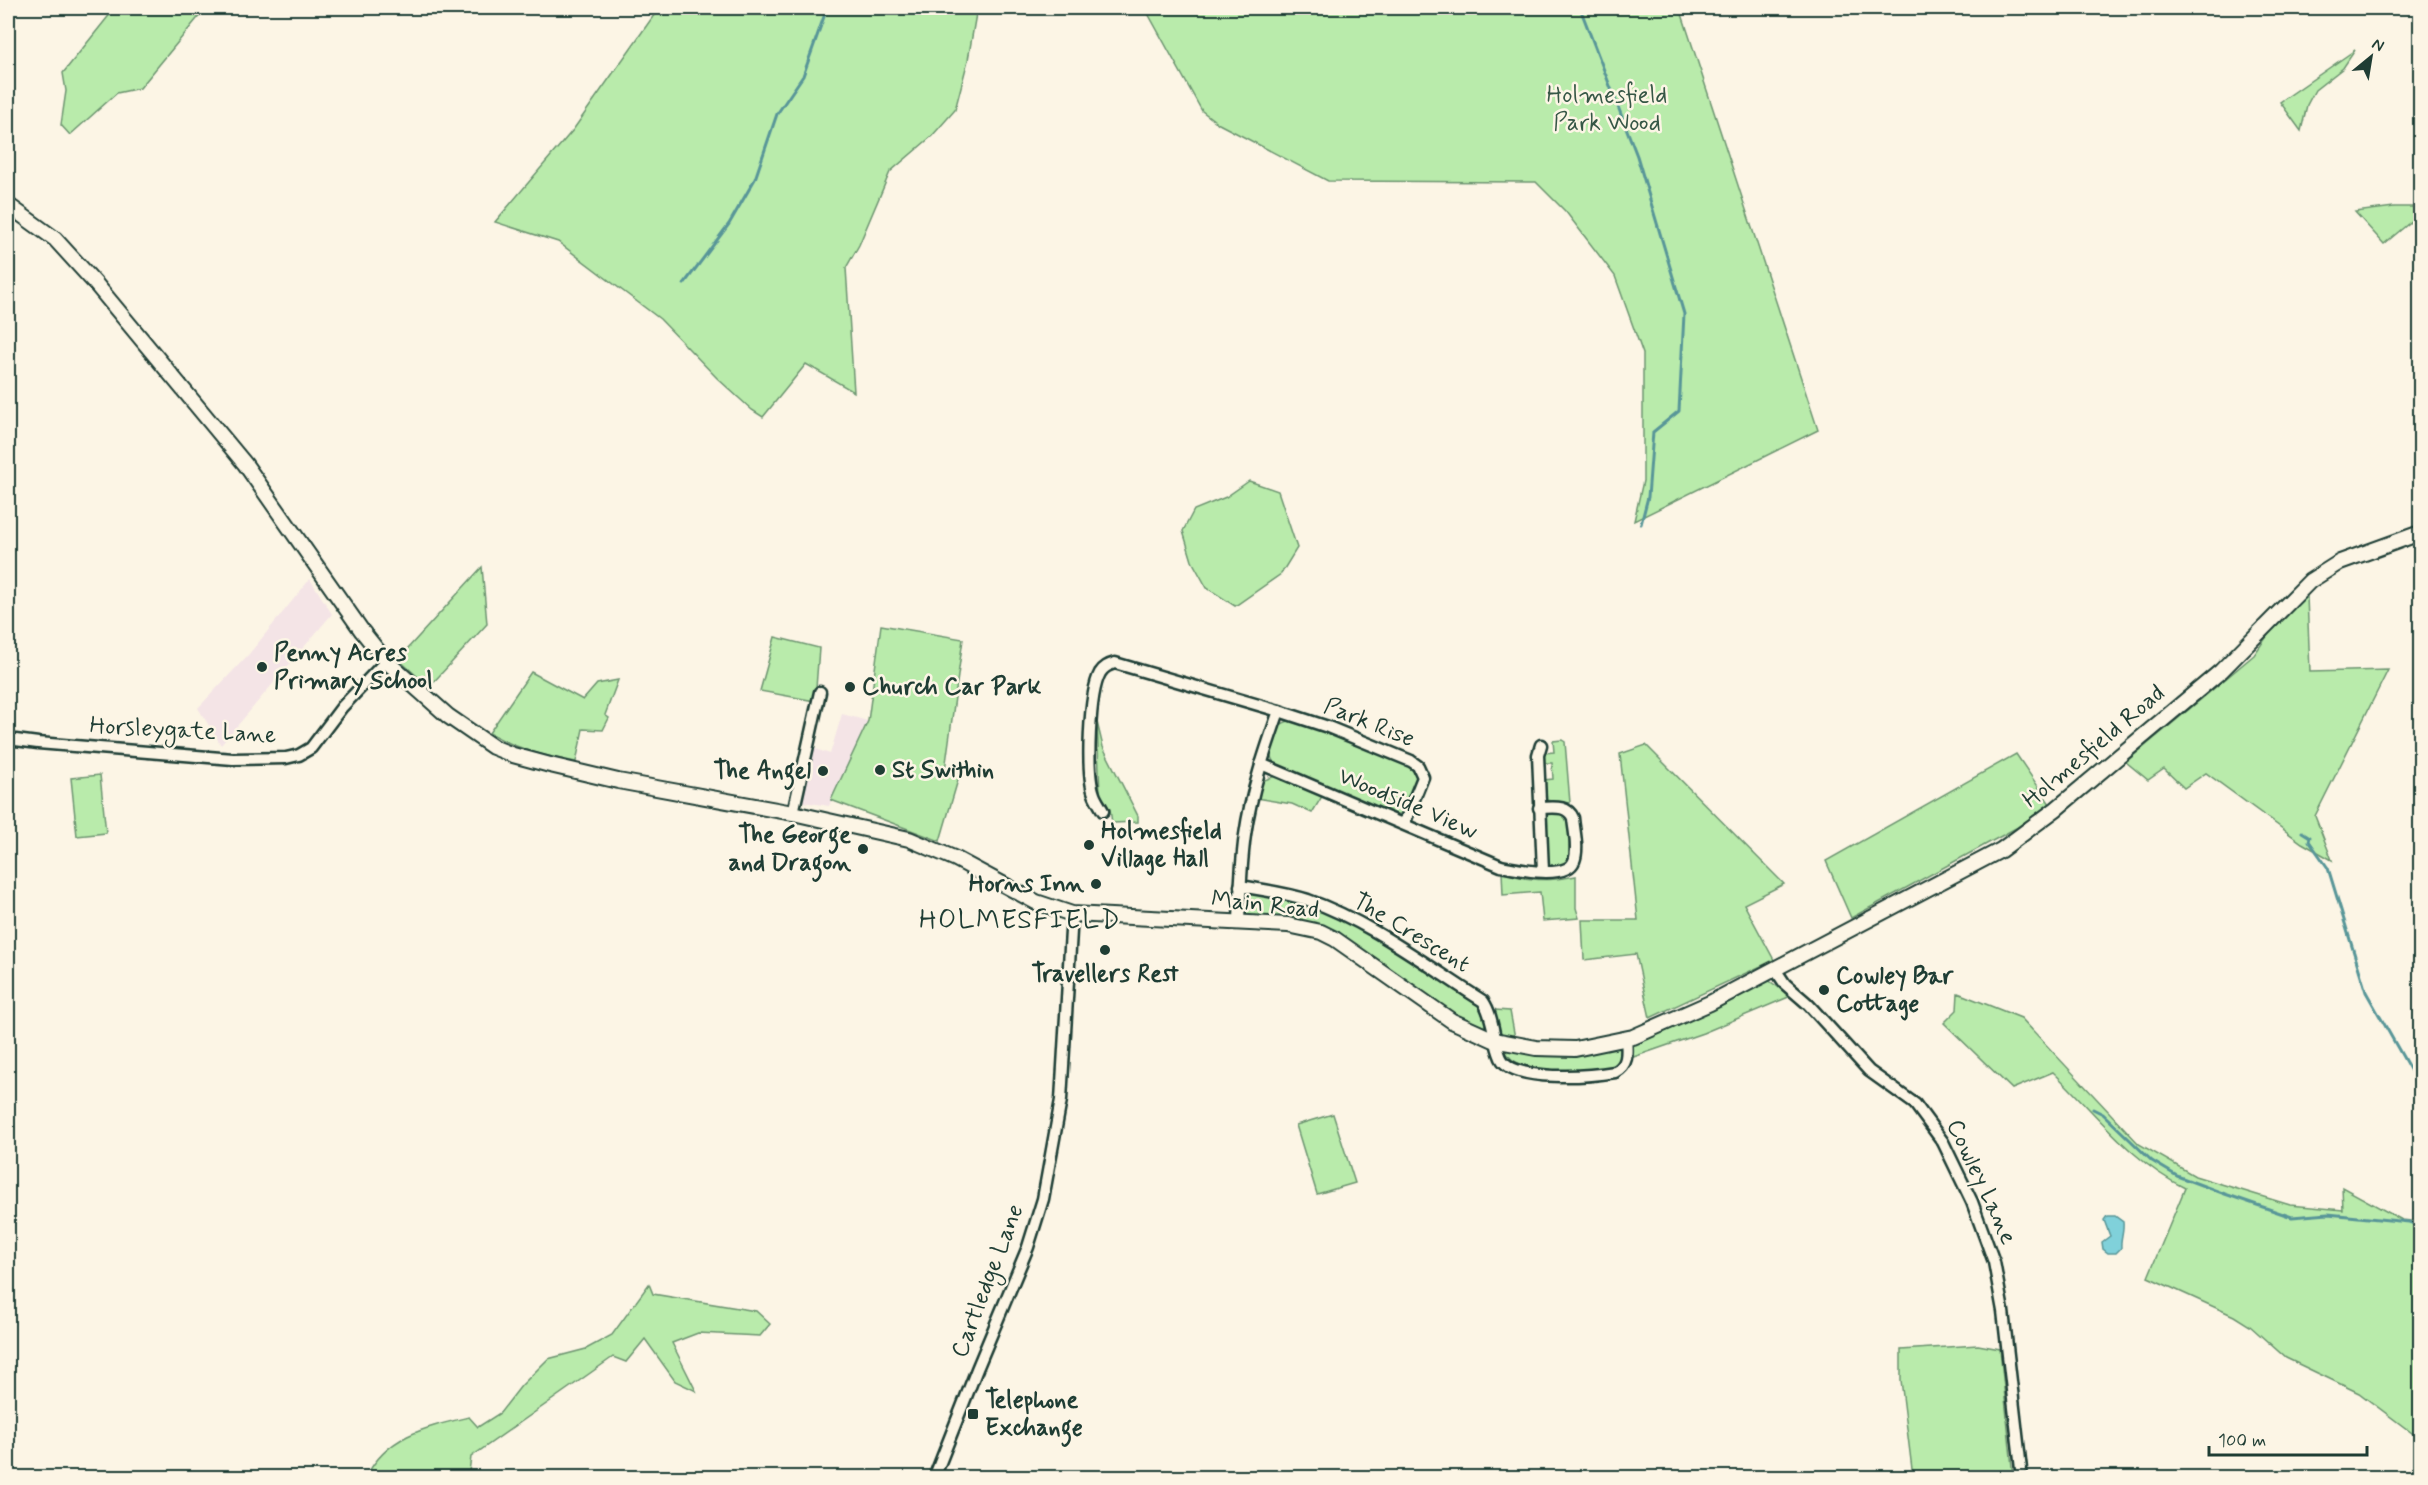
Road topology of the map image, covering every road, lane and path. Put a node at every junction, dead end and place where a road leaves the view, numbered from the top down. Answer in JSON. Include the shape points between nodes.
{"nodes":[{"id":1,"x":8,"y":205,"type":"edge"},
{"id":2,"x":2421,"y":533,"type":"edge"},
{"id":3,"x":386,"y":661,"type":"junction"},
{"id":4,"x":820,"y":692,"type":"dead end"},
{"id":5,"x":1279,"y":711,"type":"junction"},
{"id":6,"x":8,"y":739,"type":"edge"},
{"id":7,"x":1541,"y":745,"type":"dead end"},
{"id":8,"x":1261,"y":764,"type":"junction"},
{"id":9,"x":1539,"y":808,"type":"junction"},
{"id":10,"x":1103,"y":810,"type":"dead end"},
{"id":11,"x":793,"y":813,"type":"junction"},
{"id":12,"x":1404,"y":824,"type":"junction"},
{"id":13,"x":1543,"y":871,"type":"junction"},
{"id":14,"x":1240,"y":886,"type":"junction"},
{"id":15,"x":1072,"y":914,"type":"junction"},
{"id":16,"x":1239,"y":922,"type":"junction"},
{"id":17,"x":1775,"y":969,"type":"junction"},
{"id":18,"x":1626,"y":1038,"type":"junction"},
{"id":19,"x":1494,"y":1040,"type":"junction"},
{"id":20,"x":934,"y":1478,"type":"edge"},
{"id":21,"x":2022,"y":1478,"type":"edge"}],
"edges":[{"from":1,"to":3,"type":"main road","name":"Main Road","via":[[55,239],[95,283],[245,464]]},
{"from":2,"to":17,"type":"main road","name":"Holmesfield Road","via":[[2340,562],[2310,581],[2221,671],[2001,850]]},
{"from":3,"to":6,"type":"street","name":"Horsleygate Lane","via":[[342,707],[311,748],[286,758],[233,759]]},
{"from":3,"to":11,"type":"main road","name":"Main Road","via":[[474,736],[513,755],[618,781]]},
{"from":4,"to":11,"type":"street"},
{"from":5,"to":8,"type":"street"},
{"from":5,"to":10,"type":"street","via":[[1131,666],[1109,664],[1098,679],[1091,731],[1092,784]]},
{"from":5,"to":12,"type":"street","name":"Park Rise","via":[[1328,727],[1418,766],[1423,777],[1421,788]]},
{"from":7,"to":9,"type":"street"},
{"from":8,"to":12,"type":"street","name":"Woodside View"},
{"from":8,"to":14,"type":"street","via":[[1245,835]]},
{"from":9,"to":13,"type":"street"},
{"from":9,"to":13,"type":"street","name":"Woodside View","via":[[1565,808],[1573,818],[1575,860],[1565,870]]},
{"from":11,"to":15,"type":"main road","name":"Main Road","via":[[930,846],[1035,902]]},
{"from":12,"to":13,"type":"street","name":"Woodside View","via":[[1502,866]]},
{"from":14,"to":16,"type":"street"},
{"from":14,"to":19,"type":"street","name":"The Crescent","via":[[1307,900],[1374,932],[1483,1001]]},
{"from":15,"to":16,"type":"main road","name":"Main Road"},
{"from":15,"to":20,"type":"street","name":"Cartledge Lane","via":[[1061,1100],[1043,1199],[1028,1247]]},
{"from":16,"to":19,"type":"main road","name":"Main Road","via":[[1321,932],[1452,1021]]},
{"from":17,"to":18,"type":"main road","name":"Main Road","via":[[1666,1023]]},
{"from":17,"to":21,"type":"street","name":"Cowley Lane","via":[[1869,1071],[1915,1104],[1943,1142],[1972,1202],[1994,1262]]},
{"from":18,"to":19,"type":"main road","name":"Main Road","via":[[1575,1048],[1536,1048]]},
{"from":18,"to":19,"type":"street","via":[[1626,1063],[1622,1069],[1578,1076],[1512,1070]]}]}
